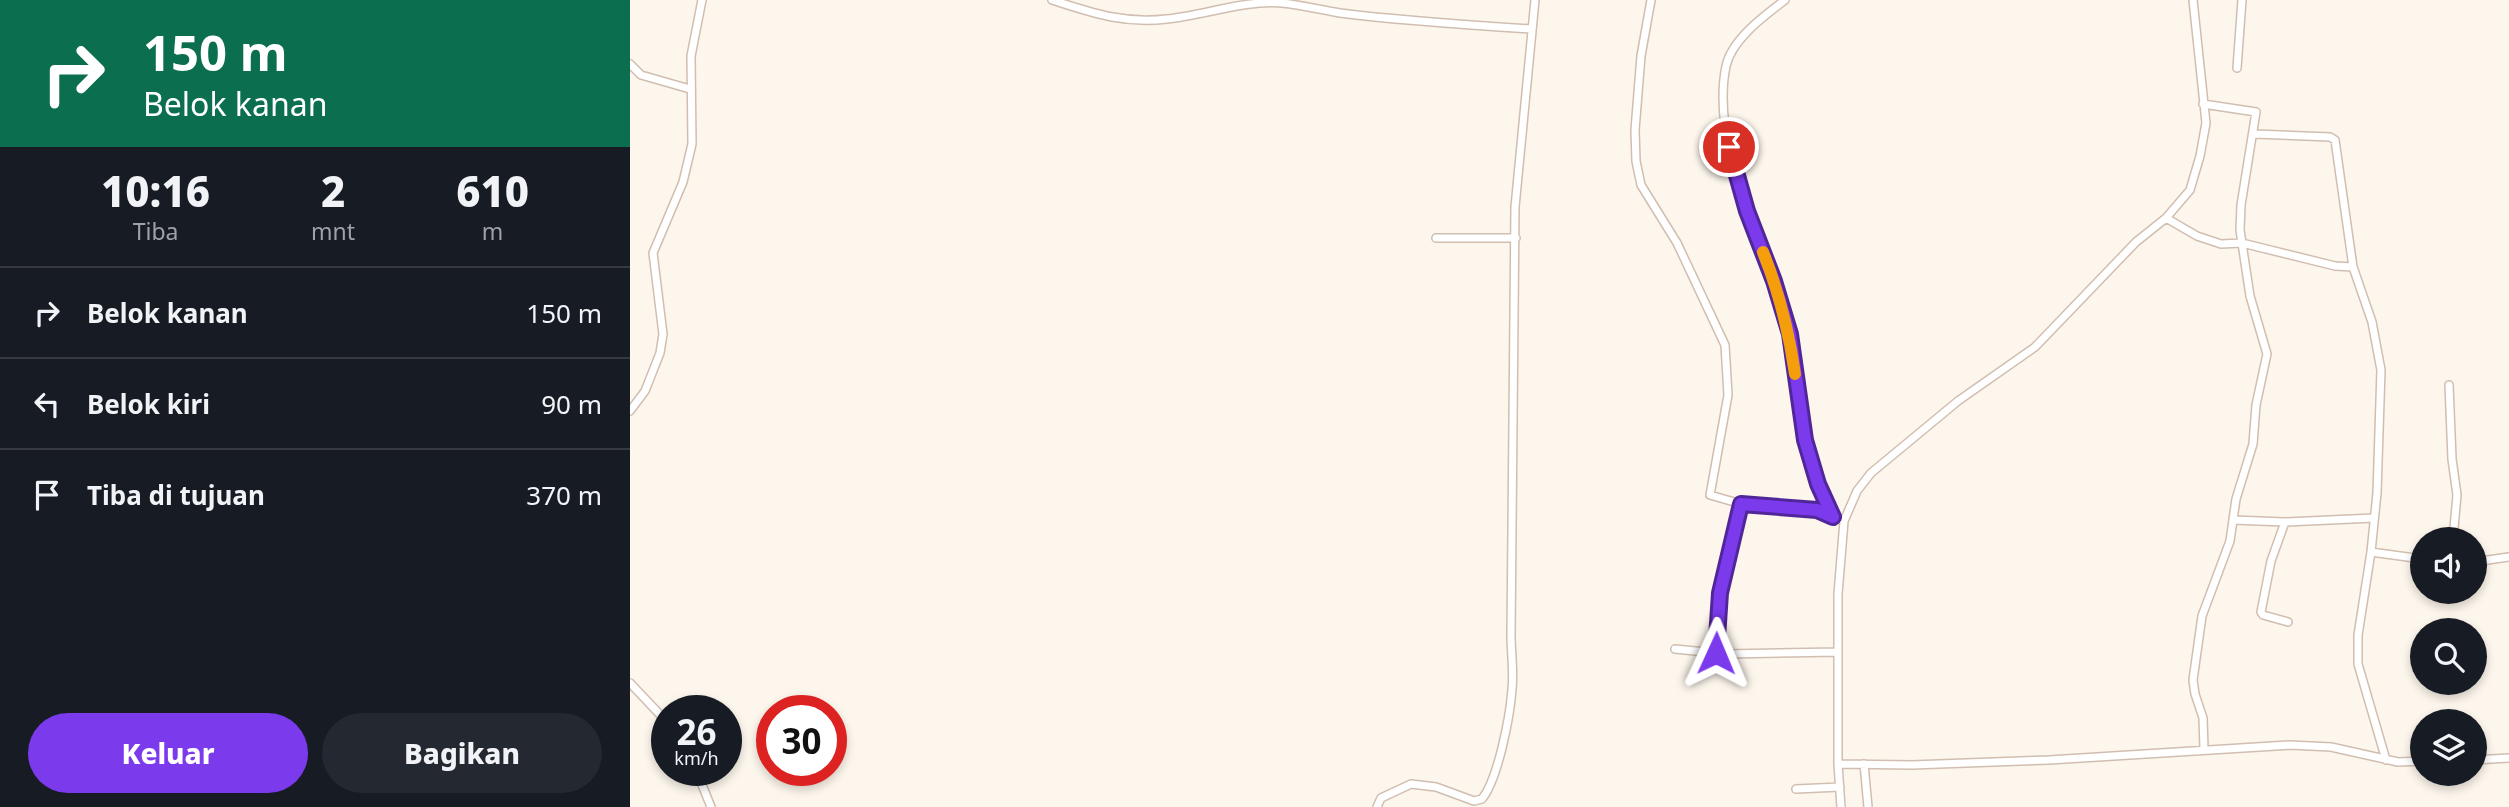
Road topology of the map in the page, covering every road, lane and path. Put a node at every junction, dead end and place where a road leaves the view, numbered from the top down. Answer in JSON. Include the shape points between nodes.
{"nodes":[{"id":1,"x":702,"y":0,"type":"edge"},
{"id":2,"x":1052,"y":0,"type":"edge"},
{"id":3,"x":1535,"y":0,"type":"edge"},
{"id":4,"x":1651,"y":0,"type":"edge"},
{"id":5,"x":1785,"y":0,"type":"edge"},
{"id":6,"x":2193,"y":0,"type":"edge"},
{"id":7,"x":2242,"y":0,"type":"edge"},
{"id":8,"x":1531,"y":29,"type":"junction"},
{"id":9,"x":630,"y":64,"type":"edge"},
{"id":10,"x":2237,"y":68,"type":"dead end"},
{"id":11,"x":690,"y":89,"type":"junction"},
{"id":12,"x":2203,"y":104,"type":"junction"},
{"id":13,"x":2254,"y":134,"type":"junction"},
{"id":14,"x":2166,"y":218,"type":"junction"},
{"id":15,"x":1436,"y":238,"type":"dead end"},
{"id":16,"x":1516,"y":238,"type":"junction"},
{"id":17,"x":2242,"y":243,"type":"junction"},
{"id":18,"x":2353,"y":267,"type":"junction"},
{"id":19,"x":2449,"y":385,"type":"dead end"},
{"id":20,"x":630,"y":411,"type":"edge"},
{"id":21,"x":1741,"y":504,"type":"junction"},
{"id":22,"x":1833,"y":517,"type":"junction"},
{"id":23,"x":2374,"y":518,"type":"junction"},
{"id":24,"x":2233,"y":520,"type":"junction"},
{"id":25,"x":1844,"y":521,"type":"junction"},
{"id":26,"x":2285,"y":522,"type":"junction"},
{"id":27,"x":2454,"y":527,"type":"edge"},
{"id":28,"x":2371,"y":552,"type":"junction"},
{"id":29,"x":2410,"y":557,"type":"edge"},
{"id":30,"x":2509,"y":557,"type":"edge"},
{"id":31,"x":2487,"y":560,"type":"edge"},
{"id":32,"x":2288,"y":622,"type":"dead end"},
{"id":33,"x":1675,"y":649,"type":"dead end"},
{"id":34,"x":1838,"y":652,"type":"junction"},
{"id":35,"x":1716,"y":653,"type":"junction"},
{"id":36,"x":630,"y":683,"type":"edge"},
{"id":37,"x":651,"y":705,"type":"edge"},
{"id":38,"x":2204,"y":749,"type":"junction"},
{"id":39,"x":2509,"y":758,"type":"edge"},
{"id":40,"x":2487,"y":759,"type":"edge"},
{"id":41,"x":2386,"y":760,"type":"junction"},
{"id":42,"x":2410,"y":761,"type":"edge"},
{"id":43,"x":1838,"y":764,"type":"junction"},
{"id":44,"x":1864,"y":764,"type":"junction"},
{"id":45,"x":702,"y":786,"type":"edge"},
{"id":46,"x":1840,"y":787,"type":"junction"},
{"id":47,"x":1796,"y":789,"type":"dead end"},
{"id":48,"x":711,"y":807,"type":"edge"},
{"id":49,"x":1377,"y":807,"type":"edge"},
{"id":50,"x":1841,"y":807,"type":"edge"},
{"id":51,"x":1868,"y":807,"type":"edge"}],
"edges":[{"from":1,"to":11,"type":"street","via":[[691,55]]},
{"from":2,"to":8,"type":"street","via":[[1105,17],[1135,20],[1281,3],[1337,13]]},
{"from":3,"to":8,"type":"street"},
{"from":4,"to":21,"type":"street","via":[[1635,130],[1636,162],[1641,185],[1677,243],[1725,345],[1728,395],[1710,495]]},
{"from":5,"to":22,"type":"street","via":[[1732,51],[1722,108],[1747,211],[1790,334],[1805,440]]},
{"from":6,"to":12,"type":"street"},
{"from":7,"to":10,"type":"street"},
{"from":8,"to":16,"type":"street"},
{"from":9,"to":11,"type":"street","via":[[641,75]]},
{"from":11,"to":20,"type":"street","via":[[688,164],[653,253],[663,334],[660,353],[645,391]]},
{"from":12,"to":13,"type":"street","via":[[2256,113]]},
{"from":12,"to":14,"type":"street","via":[[2206,122],[2196,174],[2190,190]]},
{"from":13,"to":17,"type":"street","via":[[2241,205]]},
{"from":13,"to":18,"type":"street","via":[[2336,140]]},
{"from":14,"to":17,"type":"street","via":[[2221,244]]},
{"from":14,"to":25,"type":"street","via":[[2136,242],[2035,347],[1958,401],[1878,467],[1857,491]]},
{"from":15,"to":16,"type":"street"},
{"from":16,"to":49,"type":"street","via":[[1513,687],[1493,779],[1482,799],[1474,801],[1436,787],[1411,784],[1381,798]]},
{"from":17,"to":18,"type":"street"},
{"from":17,"to":24,"type":"street","via":[[2254,313],[2267,354],[2253,444]]},
{"from":18,"to":23,"type":"street","via":[[2372,321],[2381,370]]},
{"from":19,"to":27,"type":"street","via":[[2457,495]]},
{"from":21,"to":22,"type":"street","via":[[1817,510]]},
{"from":21,"to":35,"type":"street","via":[[1720,593]]},
{"from":22,"to":25,"type":"street"},
{"from":23,"to":26,"type":"street"},
{"from":23,"to":28,"type":"street"},
{"from":24,"to":26,"type":"street"},
{"from":24,"to":38,"type":"street","via":[[2225,556],[2203,608],[2194,667]]},
{"from":25,"to":34,"type":"street"},
{"from":26,"to":32,"type":"street","via":[[2261,610],[2263,615]]},
{"from":28,"to":29,"type":"street"},
{"from":28,"to":41,"type":"street","via":[[2358,664]]},
{"from":30,"to":31,"type":"street"},
{"from":33,"to":35,"type":"street"},
{"from":34,"to":35,"type":"street"},
{"from":34,"to":43,"type":"street"},
{"from":36,"to":37,"type":"street"},
{"from":38,"to":41,"type":"street","via":[[2331,747]]},
{"from":38,"to":44,"type":"street","via":[[2049,760]]},
{"from":39,"to":40,"type":"street"},
{"from":41,"to":42,"type":"street"},
{"from":43,"to":44,"type":"street"},
{"from":43,"to":46,"type":"street"},
{"from":44,"to":51,"type":"street"},
{"from":45,"to":48,"type":"street"},
{"from":46,"to":47,"type":"street"},
{"from":46,"to":50,"type":"street"}]}
